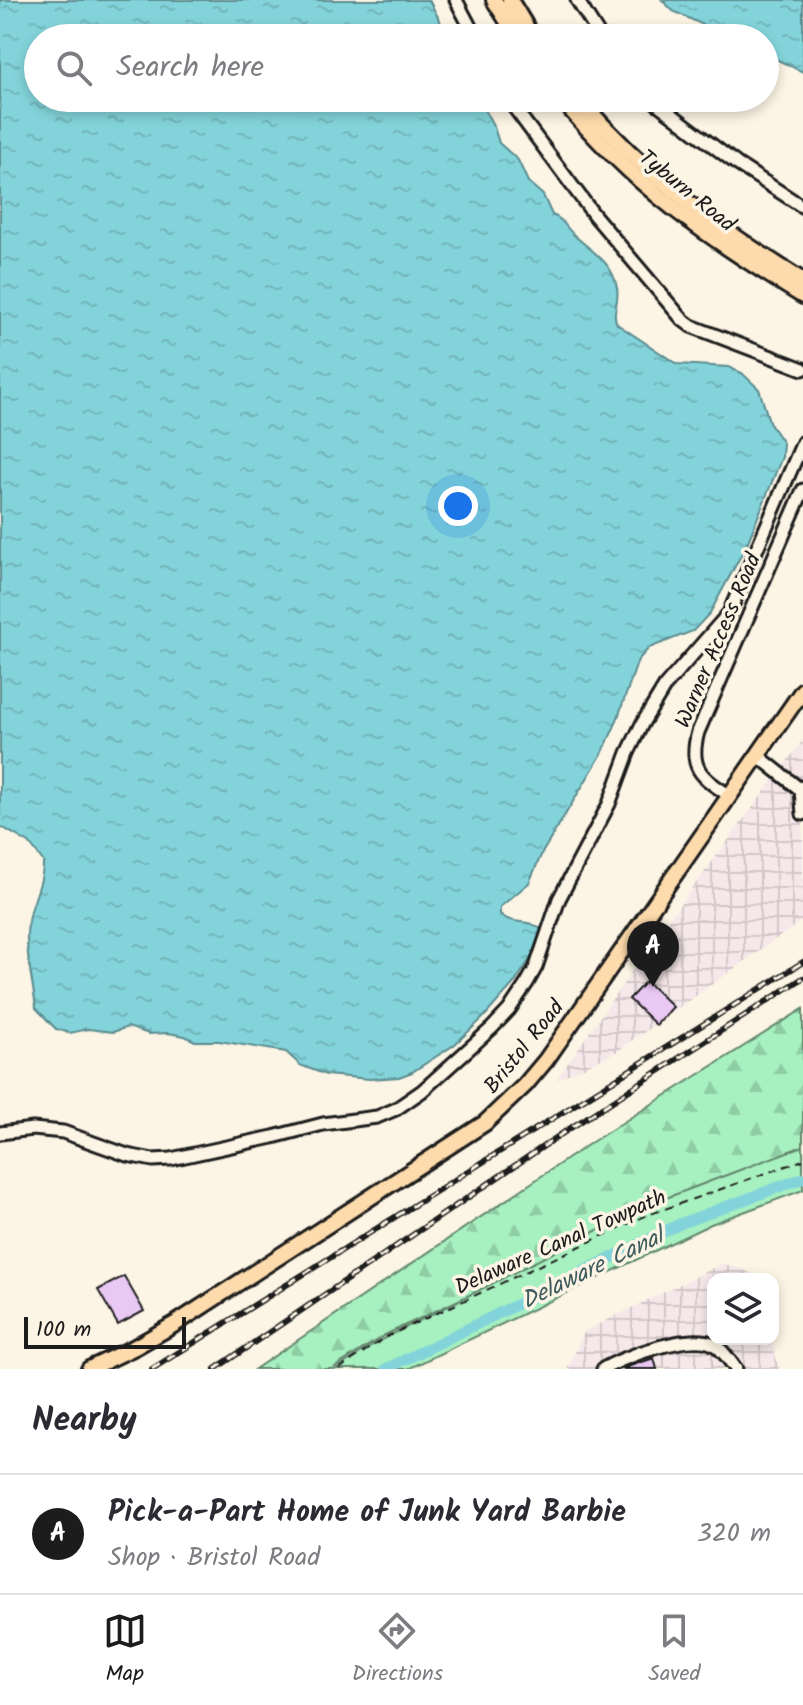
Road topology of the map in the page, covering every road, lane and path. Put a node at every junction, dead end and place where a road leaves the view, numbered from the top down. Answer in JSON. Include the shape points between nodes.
{"nodes":[{"id":1,"x":456,"y":0,"type":"edge"},
{"id":2,"x":494,"y":0,"type":"edge"},
{"id":3,"x":510,"y":0,"type":"edge"},
{"id":4,"x":577,"y":0,"type":"edge"},
{"id":5,"x":469,"y":24,"type":"edge"},
{"id":6,"x":509,"y":24,"type":"edge"},
{"id":7,"x":525,"y":24,"type":"edge"},
{"id":8,"x":592,"y":24,"type":"edge"},
{"id":9,"x":517,"y":112,"type":"edge"},
{"id":10,"x":573,"y":112,"type":"edge"},
{"id":11,"x":591,"y":112,"type":"edge"},
{"id":12,"x":668,"y":112,"type":"edge"},
{"id":13,"x":803,"y":207,"type":"edge"},
{"id":14,"x":803,"y":281,"type":"edge"},
{"id":15,"x":803,"y":296,"type":"edge"},
{"id":16,"x":803,"y":369,"type":"edge"},
{"id":17,"x":803,"y":442,"type":"edge"},
{"id":18,"x":803,"y":490,"type":"edge"},
{"id":19,"x":803,"y":674,"type":"edge"},
{"id":20,"x":803,"y":690,"type":"edge"},
{"id":21,"x":788,"y":711,"type":"junction"},
{"id":22,"x":757,"y":755,"type":"junction"},
{"id":23,"x":802,"y":789,"type":"edge"},
{"id":24,"x":730,"y":796,"type":"junction"},
{"id":25,"x":803,"y":814,"type":"edge"},
{"id":26,"x":0,"y":1133,"type":"edge"},
{"id":27,"x":803,"y":1160,"type":"edge"},
{"id":28,"x":89,"y":1369,"type":"edge"},
{"id":29,"x":339,"y":1369,"type":"edge"},
{"id":30,"x":603,"y":1369,"type":"edge"},
{"id":31,"x":736,"y":1369,"type":"edge"}],
"edges":[{"from":1,"to":5,"type":"street"},
{"from":2,"to":6,"type":"main road"},
{"from":3,"to":7,"type":"main road"},
{"from":4,"to":8,"type":"street"},
{"from":9,"to":16,"type":"street","via":[[594,215],[683,320]]},
{"from":10,"to":15,"type":"main road","name":"Tyburn Road","via":[[667,205]]},
{"from":11,"to":14,"type":"main road","name":"Tyburn Road","via":[[675,195]]},
{"from":12,"to":13,"type":"street"},
{"from":17,"to":26,"type":"street","via":[[729,613],[665,686],[642,724],[609,804],[559,899],[527,983],[492,1028],[433,1081],[405,1104],[377,1117],[171,1159],[127,1155],[63,1132]]},
{"from":18,"to":24,"type":"street","name":"Warner Access Road","via":[[694,746],[697,768]]},
{"from":19,"to":21,"type":"main road"},
{"from":20,"to":21,"type":"main road","name":"Bristol Road"},
{"from":21,"to":22,"type":"main road","name":"Bristol Road"},
{"from":22,"to":23,"type":"street"},
{"from":22,"to":24,"type":"main road","name":"Bristol Road"},
{"from":23,"to":25,"type":"street"},
{"from":24,"to":28,"type":"main road","name":"Bristol Road","via":[[546,1060],[510,1101],[457,1143],[175,1324]]},
{"from":27,"to":29,"type":"path","name":"Delaware Canal Towpath","via":[[645,1216],[386,1337]]},
{"from":30,"to":31,"type":"street","via":[[698,1339],[715,1345]]}]}
